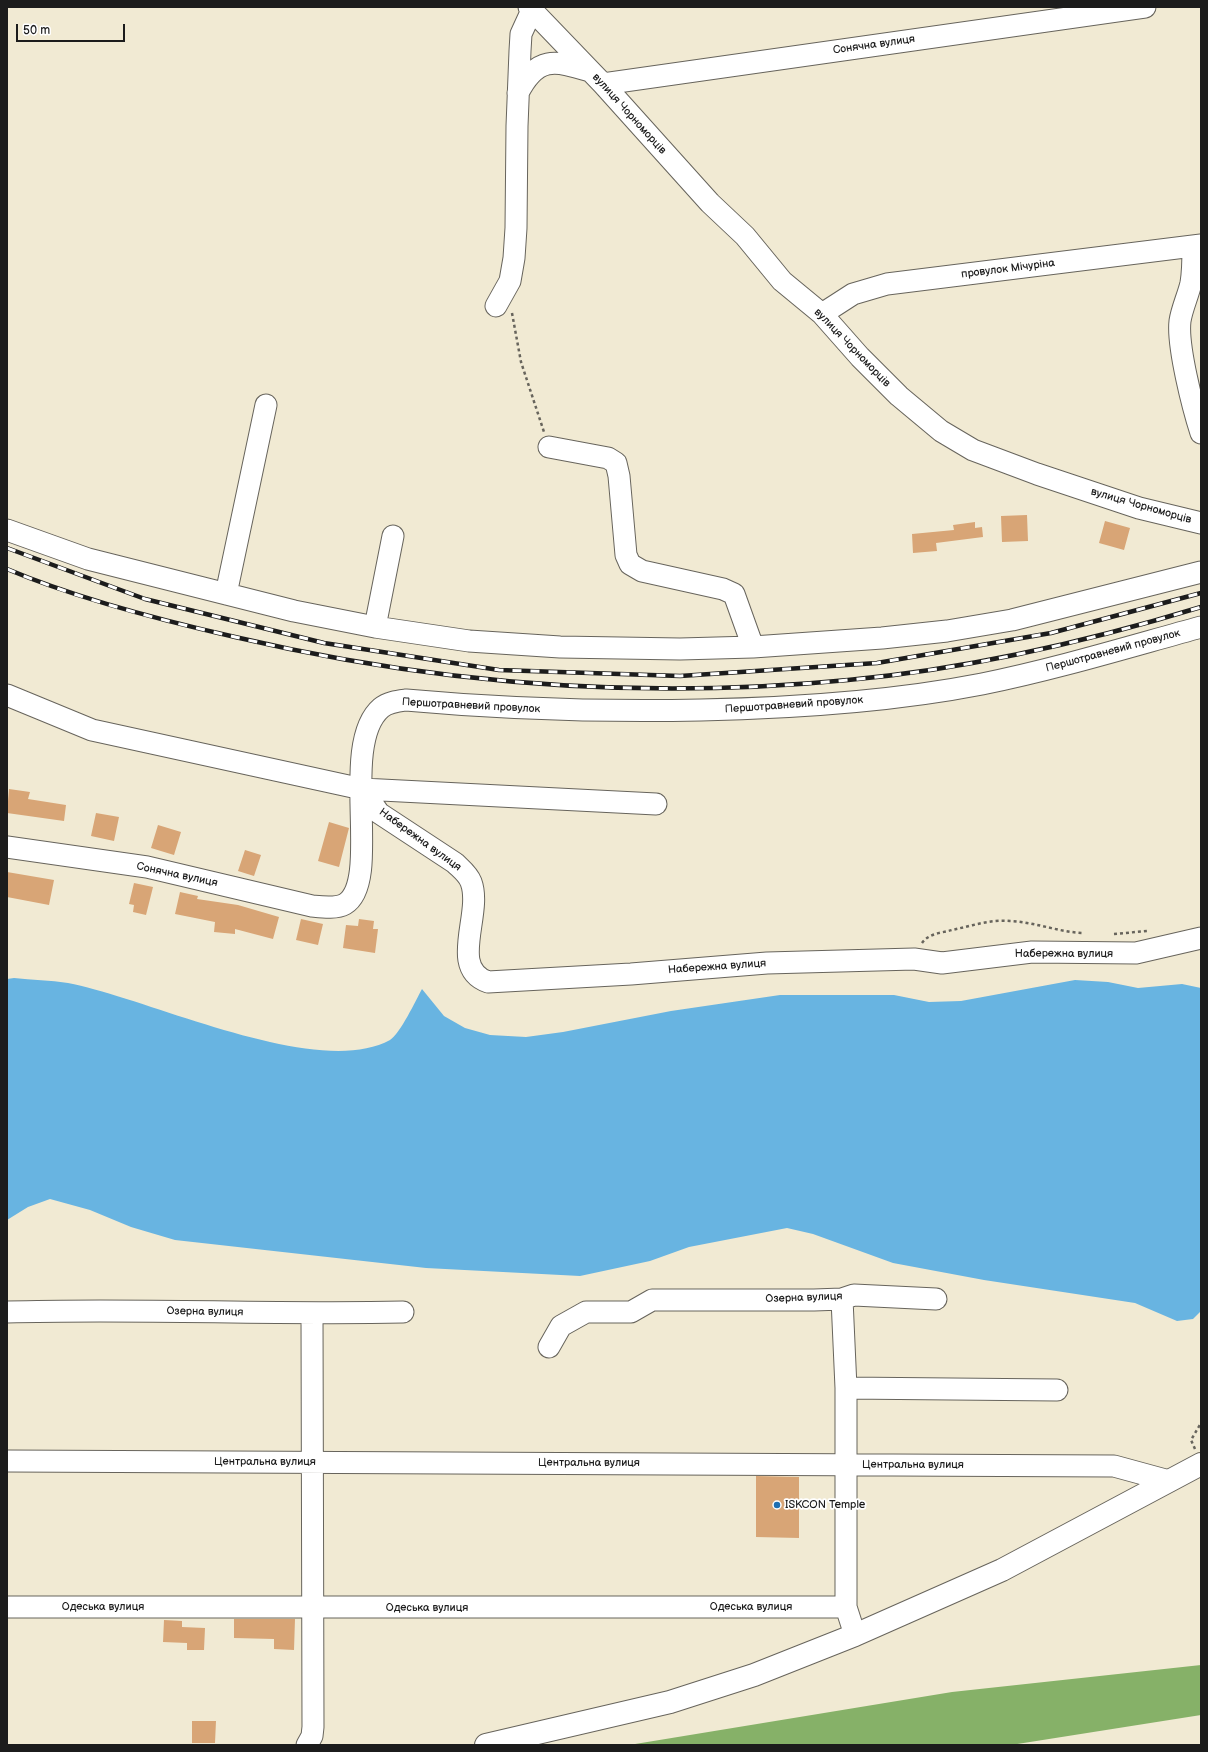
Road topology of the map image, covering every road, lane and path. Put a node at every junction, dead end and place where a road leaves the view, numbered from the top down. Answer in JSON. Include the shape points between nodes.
{"nodes":[{"id":1,"x":1145,"y":7,"type":"edge"},
{"id":2,"x":530,"y":8,"type":"edge"},
{"id":3,"x":597,"y":78,"type":"junction"},
{"id":4,"x":518,"y":94,"type":"junction"},
{"id":5,"x":1197,"y":245,"type":"edge"},
{"id":6,"x":510,"y":281,"type":"junction"},
{"id":7,"x":1196,"y":283,"type":"edge"},
{"id":8,"x":496,"y":306,"type":"dead end"},
{"id":9,"x":822,"y":314,"type":"junction"},
{"id":10,"x":266,"y":405,"type":"dead end"},
{"id":11,"x":1201,"y":433,"type":"edge"},
{"id":12,"x":549,"y":448,"type":"joint"},
{"id":13,"x":1201,"y":523,"type":"edge"},
{"id":14,"x":7,"y":530,"type":"edge"},
{"id":15,"x":393,"y":536,"type":"dead end"},
{"id":16,"x":1201,"y":572,"type":"edge"},
{"id":17,"x":226,"y":594,"type":"junction"},
{"id":18,"x":375,"y":627,"type":"junction"},
{"id":19,"x":1201,"y":627,"type":"edge"},
{"id":20,"x":752,"y":647,"type":"junction"},
{"id":21,"x":7,"y":695,"type":"edge"},
{"id":22,"x":362,"y":789,"type":"junction"},
{"id":23,"x":656,"y":804,"type":"dead end"},
{"id":24,"x":7,"y":847,"type":"edge"},
{"id":25,"x":1154,"y":932,"type":"dead end"},
{"id":26,"x":1084,"y":934,"type":"dead end"},
{"id":27,"x":1106,"y":934,"type":"dead end"},
{"id":28,"x":1201,"y":938,"type":"edge"},
{"id":29,"x":914,"y":959,"type":"junction"},
{"id":30,"x":842,"y":1299,"type":"junction"},
{"id":31,"x":936,"y":1299,"type":"dead end"},
{"id":32,"x":7,"y":1312,"type":"edge"},
{"id":33,"x":403,"y":1312,"type":"dead end"},
{"id":34,"x":312,"y":1314,"type":"junction"},
{"id":35,"x":549,"y":1347,"type":"dead end"},
{"id":36,"x":846,"y":1388,"type":"junction"},
{"id":37,"x":1057,"y":1390,"type":"dead end"},
{"id":38,"x":1201,"y":1423,"type":"edge"},
{"id":39,"x":7,"y":1461,"type":"edge"},
{"id":40,"x":312,"y":1462,"type":"junction"},
{"id":41,"x":1201,"y":1464,"type":"edge"},
{"id":42,"x":846,"y":1465,"type":"junction"},
{"id":43,"x":1169,"y":1481,"type":"junction"},
{"id":44,"x":7,"y":1607,"type":"edge"},
{"id":45,"x":846,"y":1607,"type":"junction"},
{"id":46,"x":313,"y":1608,"type":"junction"},
{"id":47,"x":855,"y":1636,"type":"junction"},
{"id":48,"x":306,"y":1745,"type":"edge"},
{"id":49,"x":486,"y":1745,"type":"edge"}],
"edges":[{"from":1,"to":3,"type":"street","name":"Сонячна вулиця"},
{"from":2,"to":3,"type":"street","name":"вулиця Чорноморців"},
{"from":2,"to":4,"type":"street","via":[[521,34]]},
{"from":3,"to":4,"type":"street","via":[[562,63],[550,63],[532,71]]},
{"from":3,"to":9,"type":"street","name":"вулиця Чорноморців","via":[[710,203],[754,246],[782,281]]},
{"from":4,"to":6,"type":"street","via":[[516,228]]},
{"from":5,"to":7,"type":"street"},
{"from":5,"to":9,"type":"street","name":"провулок Мічуріна","via":[[887,284],[853,294]]},
{"from":6,"to":8,"type":"street"},
{"from":6,"to":12,"type":"path","via":[[511,306],[521,362]]},
{"from":7,"to":11,"type":"street","via":[[1182,308],[1180,338]]},
{"from":9,"to":13,"type":"street","name":"вулиця Чорноморців","via":[[899,396],[956,441],[1036,474],[1139,508]]},
{"from":10,"to":17,"type":"street"},
{"from":12,"to":20,"type":"street","via":[[608,458],[616,463],[626,555],[630,564],[642,572],[723,589],[734,594]]},
{"from":14,"to":17,"type":"street","via":[[88,559]]},
{"from":15,"to":18,"type":"street"},
{"from":16,"to":20,"type":"street","via":[[997,623],[889,637]]},
{"from":17,"to":18,"type":"street"},
{"from":18,"to":20,"type":"street","via":[[469,641],[560,647],[680,650]]},
{"from":19,"to":22,"type":"street","name":"Першотравневий провулок","via":[[983,684],[915,695],[833,703],[762,708],[635,711],[545,710],[406,700],[393,702],[381,708],[372,718],[367,732],[361,766]]},
{"from":21,"to":22,"type":"street","via":[[92,730]]},
{"from":22,"to":23,"type":"street"},
{"from":22,"to":24,"type":"street","name":"Сонячна вулиця","via":[[361,861],[358,883],[353,895],[345,904],[337,907],[312,906],[146,867]]},
{"from":22,"to":29,"type":"street","name":"Набережна вулиця","via":[[379,813],[456,863],[471,881],[474,900],[467,958],[471,970],[478,978],[488,982],[767,963]]},
{"from":25,"to":27,"type":"path"},
{"from":26,"to":29,"type":"path","via":[[1062,932],[1028,922],[990,922],[931,935],[924,941]]},
{"from":28,"to":29,"type":"street","name":"Набережна вулиця","via":[[1136,954],[1032,952],[942,963]]},
{"from":30,"to":31,"type":"street","name":"Озерна вулиця","via":[[854,1295]]},
{"from":30,"to":35,"type":"street","name":"Озерна вулиця","via":[[652,1300],[631,1312],[586,1312],[561,1326]]},
{"from":30,"to":36,"type":"street"},
{"from":32,"to":34,"type":"street","name":"Озерна вулиця"},
{"from":33,"to":34,"type":"street","name":"Озерна вулиця"},
{"from":34,"to":40,"type":"street"},
{"from":36,"to":37,"type":"street"},
{"from":36,"to":42,"type":"street"},
{"from":38,"to":41,"type":"path","via":[[1191,1440]]},
{"from":39,"to":40,"type":"street","name":"Центральна вулиця"},
{"from":40,"to":42,"type":"street","name":"Центральна вулиця"},
{"from":40,"to":46,"type":"street"},
{"from":41,"to":43,"type":"main road"},
{"from":42,"to":43,"type":"street","name":"Центральна вулиця","via":[[1114,1466]]},
{"from":42,"to":45,"type":"street"},
{"from":43,"to":47,"type":"main road","via":[[1002,1570]]},
{"from":44,"to":46,"type":"street","name":"Одеська вулиця"},
{"from":45,"to":46,"type":"street","name":"Одеська вулиця"},
{"from":45,"to":47,"type":"street"},
{"from":46,"to":48,"type":"street","via":[[313,1727],[312,1736]]},
{"from":47,"to":49,"type":"main road","via":[[754,1676],[670,1702]]}]}
